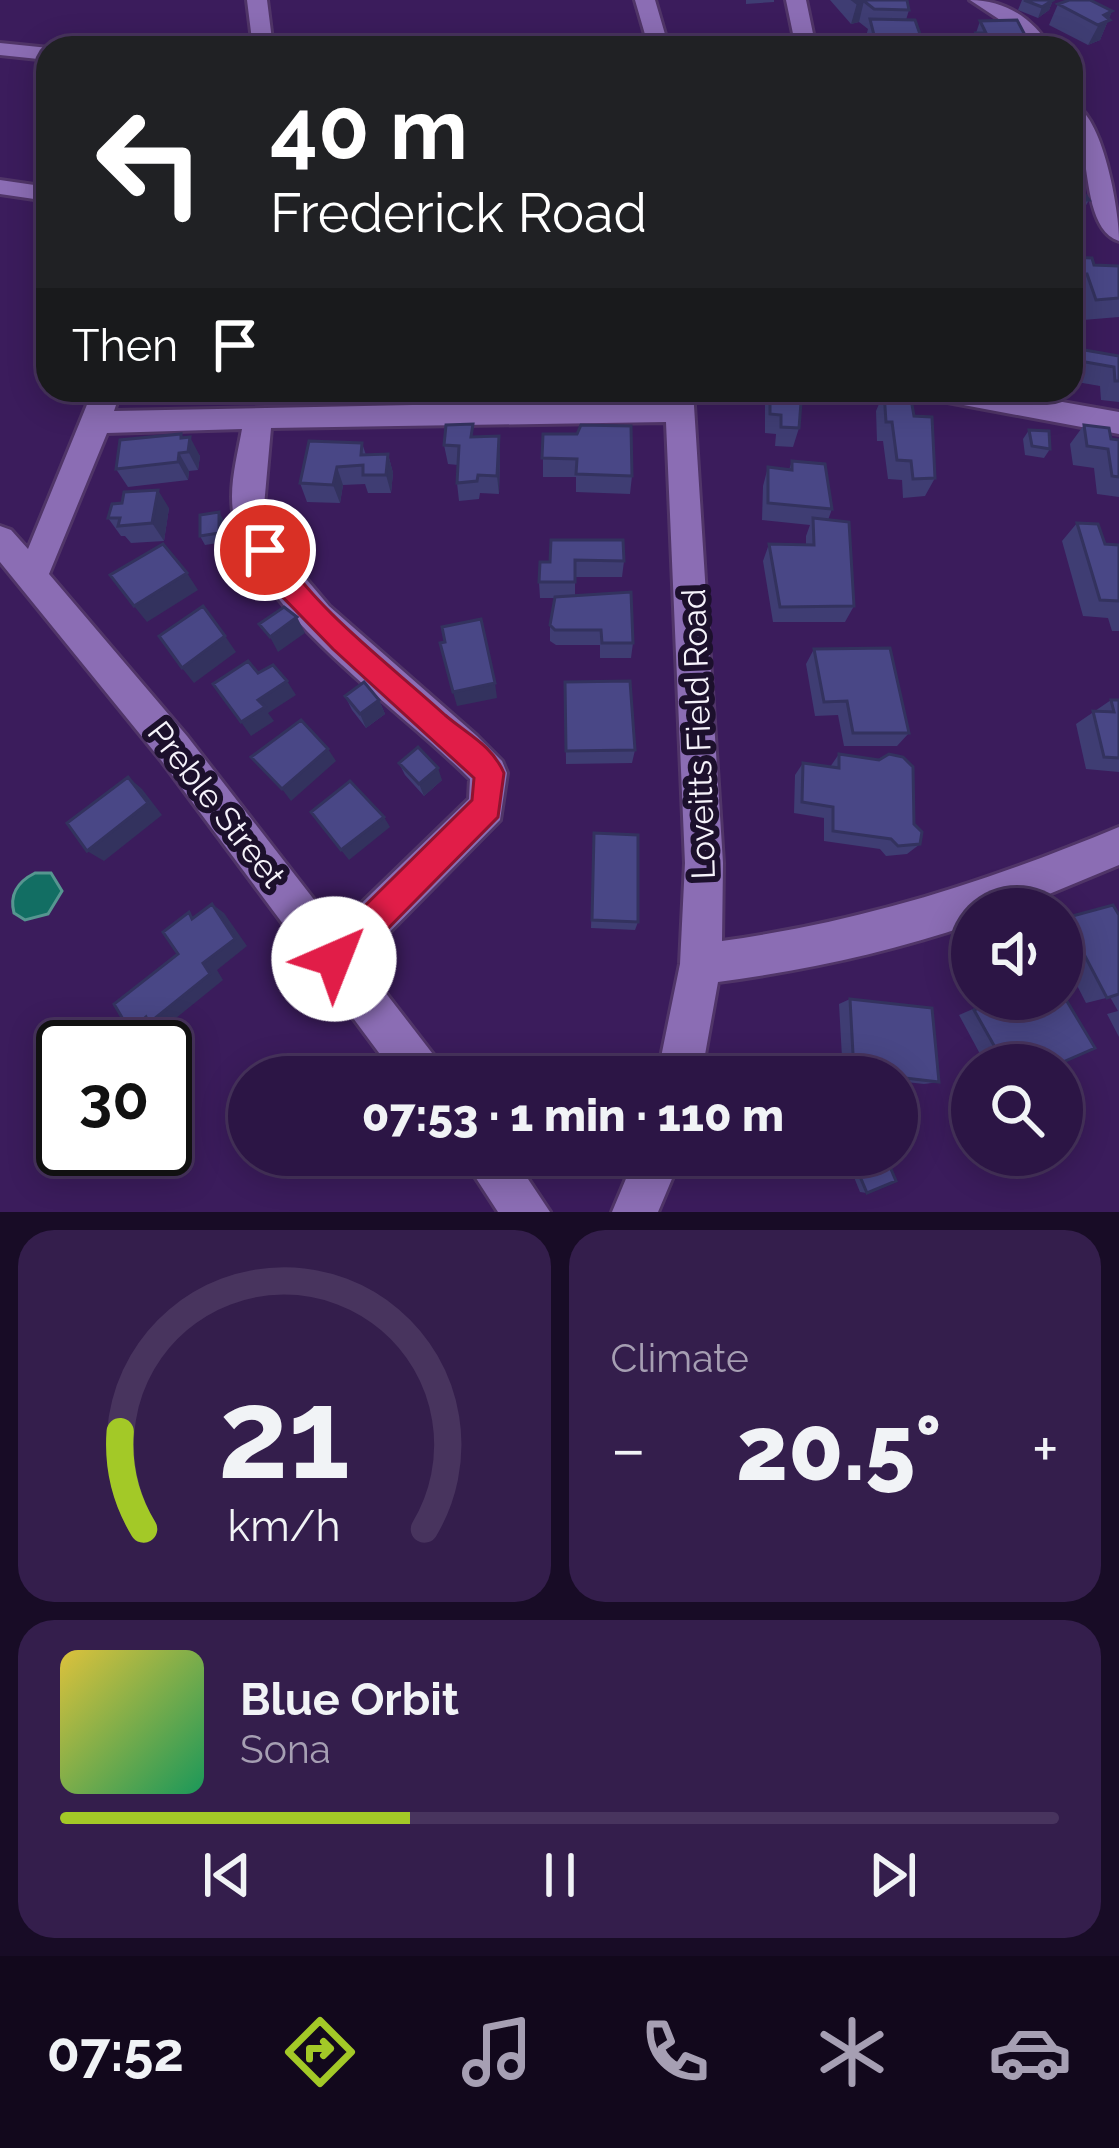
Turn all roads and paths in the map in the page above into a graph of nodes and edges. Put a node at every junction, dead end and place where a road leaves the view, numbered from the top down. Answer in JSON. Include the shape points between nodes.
{"nodes":[{"id":1,"x":257,"y":0,"type":"edge"},
{"id":2,"x":646,"y":0,"type":"edge"},
{"id":3,"x":796,"y":0,"type":"edge"},
{"id":4,"x":980,"y":0,"type":"edge"},
{"id":5,"x":261,"y":36,"type":"edge"},
{"id":6,"x":656,"y":36,"type":"edge"},
{"id":7,"x":804,"y":36,"type":"edge"},
{"id":8,"x":1033,"y":36,"type":"edge"},
{"id":9,"x":0,"y":49,"type":"edge"},
{"id":10,"x":36,"y":53,"type":"edge"},
{"id":11,"x":1083,"y":133,"type":"edge"},
{"id":12,"x":1084,"y":183,"type":"edge"},
{"id":13,"x":0,"y":187,"type":"edge"},
{"id":14,"x":36,"y":192,"type":"edge"},
{"id":15,"x":1119,"y":233,"type":"edge"},
{"id":16,"x":103,"y":402,"type":"edge"},
{"id":17,"x":630,"y":402,"type":"edge"},
{"id":18,"x":680,"y":402,"type":"edge"},
{"id":19,"x":1003,"y":402,"type":"edge"},
{"id":20,"x":258,"y":417,"type":"junction"},
{"id":21,"x":96,"y":422,"type":"junction"},
{"id":22,"x":1119,"y":423,"type":"edge"},
{"id":23,"x":0,"y":539,"type":"edge"},
{"id":24,"x":32,"y":574,"type":"junction"},
{"id":25,"x":1119,"y":846,"type":"edge"},
{"id":26,"x":334,"y":959,"type":"junction"},
{"id":27,"x":701,"y":964,"type":"junction"},
{"id":28,"x":408,"y":1056,"type":"edge"},
{"id":29,"x":683,"y":1056,"type":"edge"},
{"id":30,"x":500,"y":1176,"type":"edge"},
{"id":31,"x":650,"y":1176,"type":"edge"},
{"id":32,"x":527,"y":1212,"type":"edge"},
{"id":33,"x":635,"y":1212,"type":"edge"}],
"edges":[{"from":1,"to":5,"type":"street"},
{"from":2,"to":6,"type":"street"},
{"from":3,"to":7,"type":"street"},
{"from":4,"to":8,"type":"street"},
{"from":9,"to":10,"type":"street"},
{"from":11,"to":12,"type":"street","via":[[1095,157]]},
{"from":12,"to":15,"type":"street"},
{"from":13,"to":14,"type":"street"},
{"from":16,"to":21,"type":"street"},
{"from":17,"to":20,"type":"street"},
{"from":18,"to":27,"type":"street","name":"Loveitts Field Road","via":[[704,863]]},
{"from":19,"to":22,"type":"street"},
{"from":20,"to":21,"type":"street"},
{"from":20,"to":26,"type":"street","via":[[250,525],[280,576],[489,773],[487,807]]},
{"from":21,"to":24,"type":"street"},
{"from":23,"to":24,"type":"street","name":"Preble Street"},
{"from":24,"to":26,"type":"street","name":"Preble Street"},
{"from":25,"to":27,"type":"street","via":[[916,922]]},
{"from":26,"to":28,"type":"street","name":"Preble Street"},
{"from":27,"to":29,"type":"street","name":"Loveitts Field Road"},
{"from":30,"to":32,"type":"street"},
{"from":31,"to":33,"type":"street"}]}
